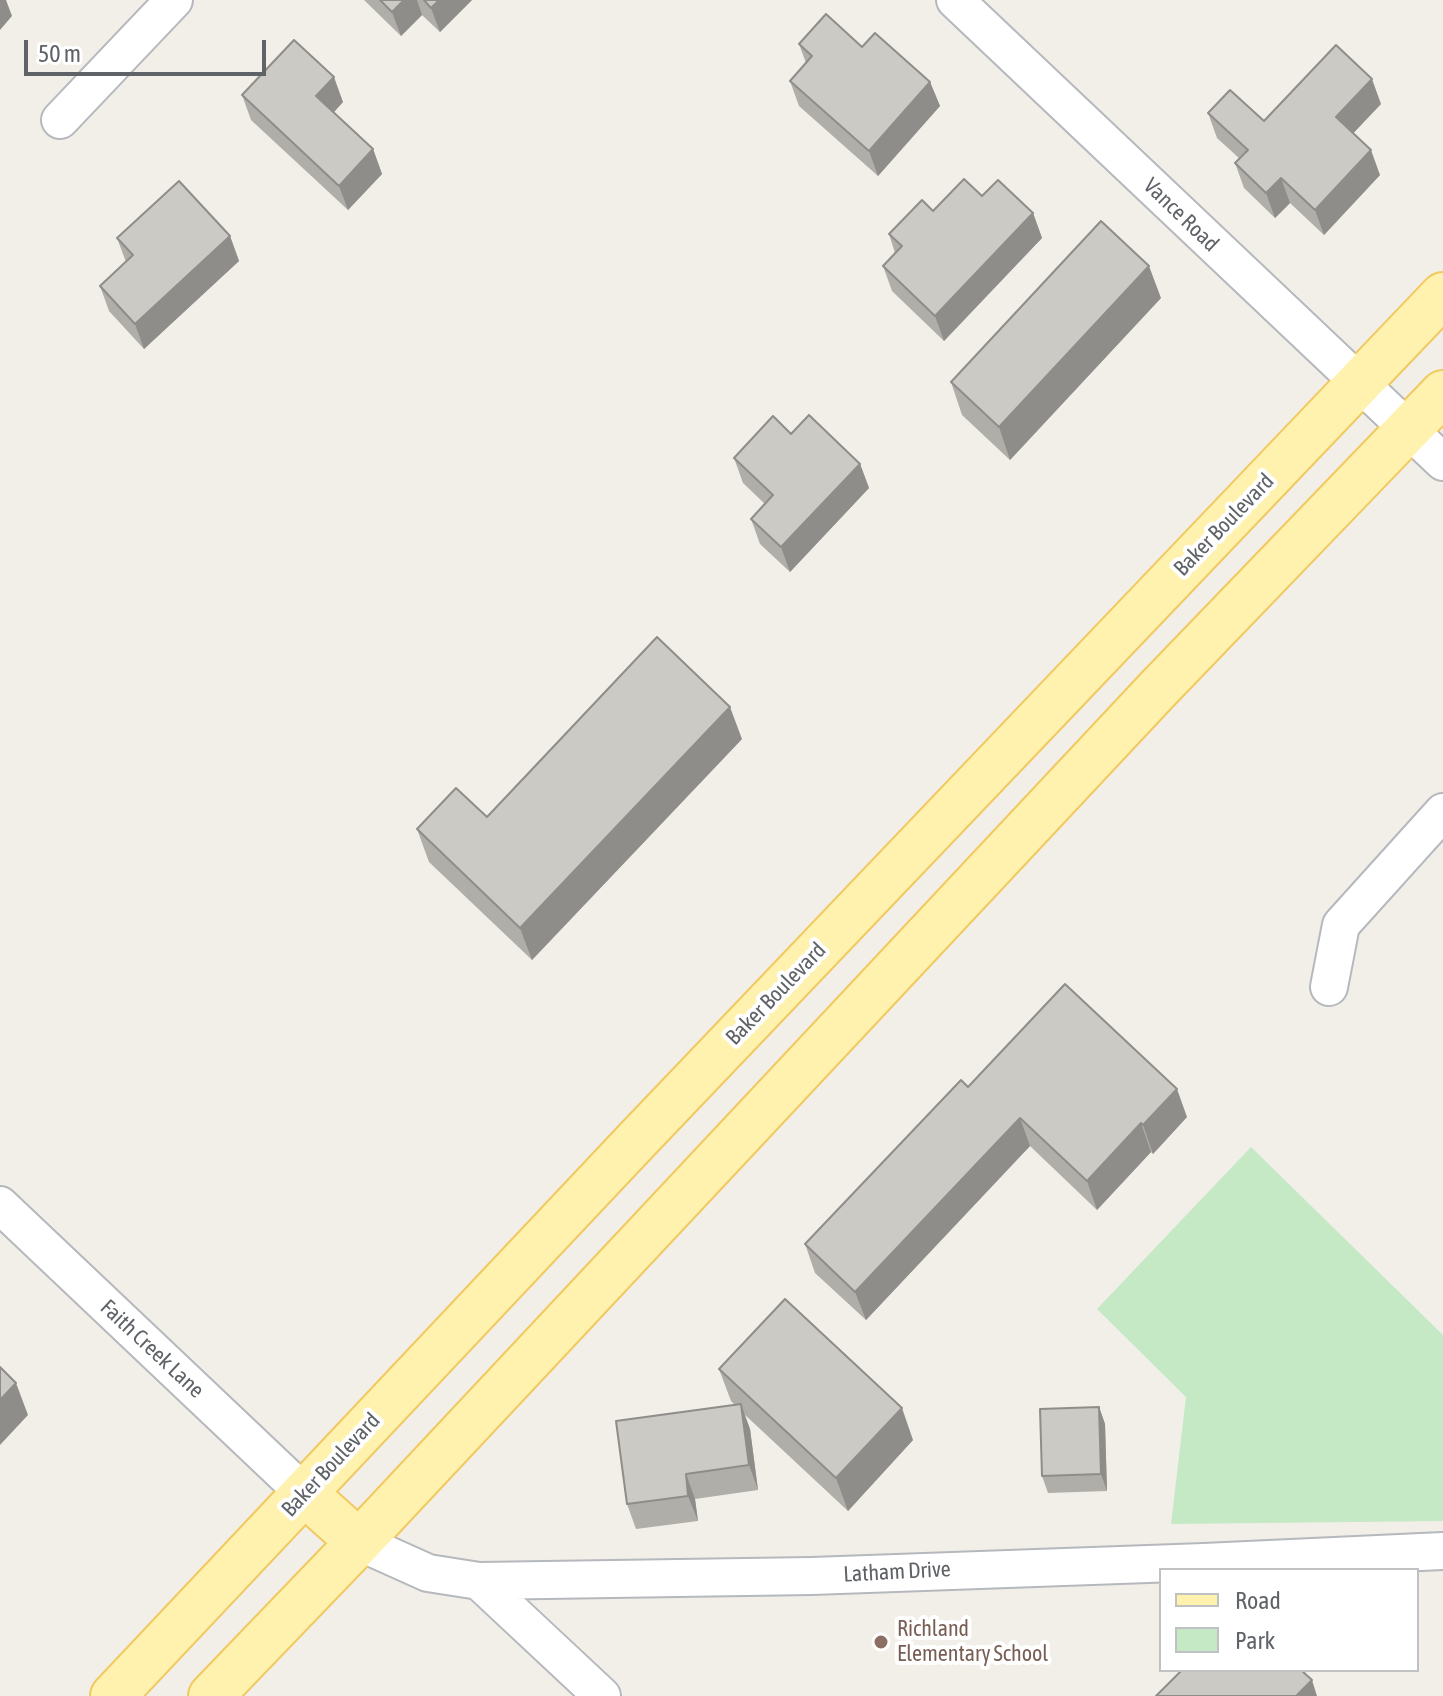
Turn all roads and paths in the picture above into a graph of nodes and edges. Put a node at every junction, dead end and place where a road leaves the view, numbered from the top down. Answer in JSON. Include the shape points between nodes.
{"nodes":[{"id":1,"x":174,"y":0,"type":"edge"},
{"id":2,"x":955,"y":0,"type":"edge"},
{"id":3,"x":60,"y":120,"type":"dead end"},
{"id":4,"x":1443,"y":295,"type":"edge"},
{"id":5,"x":1359,"y":384,"type":"junction"},
{"id":6,"x":1443,"y":393,"type":"edge"},
{"id":7,"x":1408,"y":429,"type":"junction"},
{"id":8,"x":1443,"y":462,"type":"edge"},
{"id":9,"x":1443,"y":812,"type":"edge"},
{"id":10,"x":1329,"y":987,"type":"dead end"},
{"id":11,"x":0,"y":1205,"type":"edge"},
{"id":12,"x":304,"y":1493,"type":"junction"},
{"id":13,"x":359,"y":1542,"type":"junction"},
{"id":14,"x":1443,"y":1551,"type":"edge"},
{"id":15,"x":479,"y":1581,"type":"junction"},
{"id":16,"x":113,"y":1696,"type":"edge"},
{"id":17,"x":211,"y":1696,"type":"edge"},
{"id":18,"x":602,"y":1696,"type":"edge"}],
"edges":[{"from":1,"to":3,"type":"street"},
{"from":2,"to":5,"type":"street","name":"Vance Road"},
{"from":4,"to":5,"type":"main road","name":"Baker Boulevard"},
{"from":5,"to":7,"type":"street","name":"Vance Road"},
{"from":5,"to":12,"type":"main road","name":"Baker Boulevard"},
{"from":6,"to":7,"type":"main road"},
{"from":7,"to":8,"type":"street","name":"Vance Road"},
{"from":7,"to":13,"type":"main road","via":[[1093,757]]},
{"from":9,"to":10,"type":"street","via":[[1341,925]]},
{"from":11,"to":12,"type":"street","name":"Faith Creek Lane"},
{"from":12,"to":13,"type":"main road"},
{"from":12,"to":16,"type":"main road","name":"Baker Boulevard"},
{"from":13,"to":15,"type":"street","name":"Latham Drive","via":[[428,1573]]},
{"from":13,"to":17,"type":"main road"},
{"from":14,"to":15,"type":"street","name":"Latham Drive","via":[[812,1576]]},
{"from":15,"to":18,"type":"street"}]}
